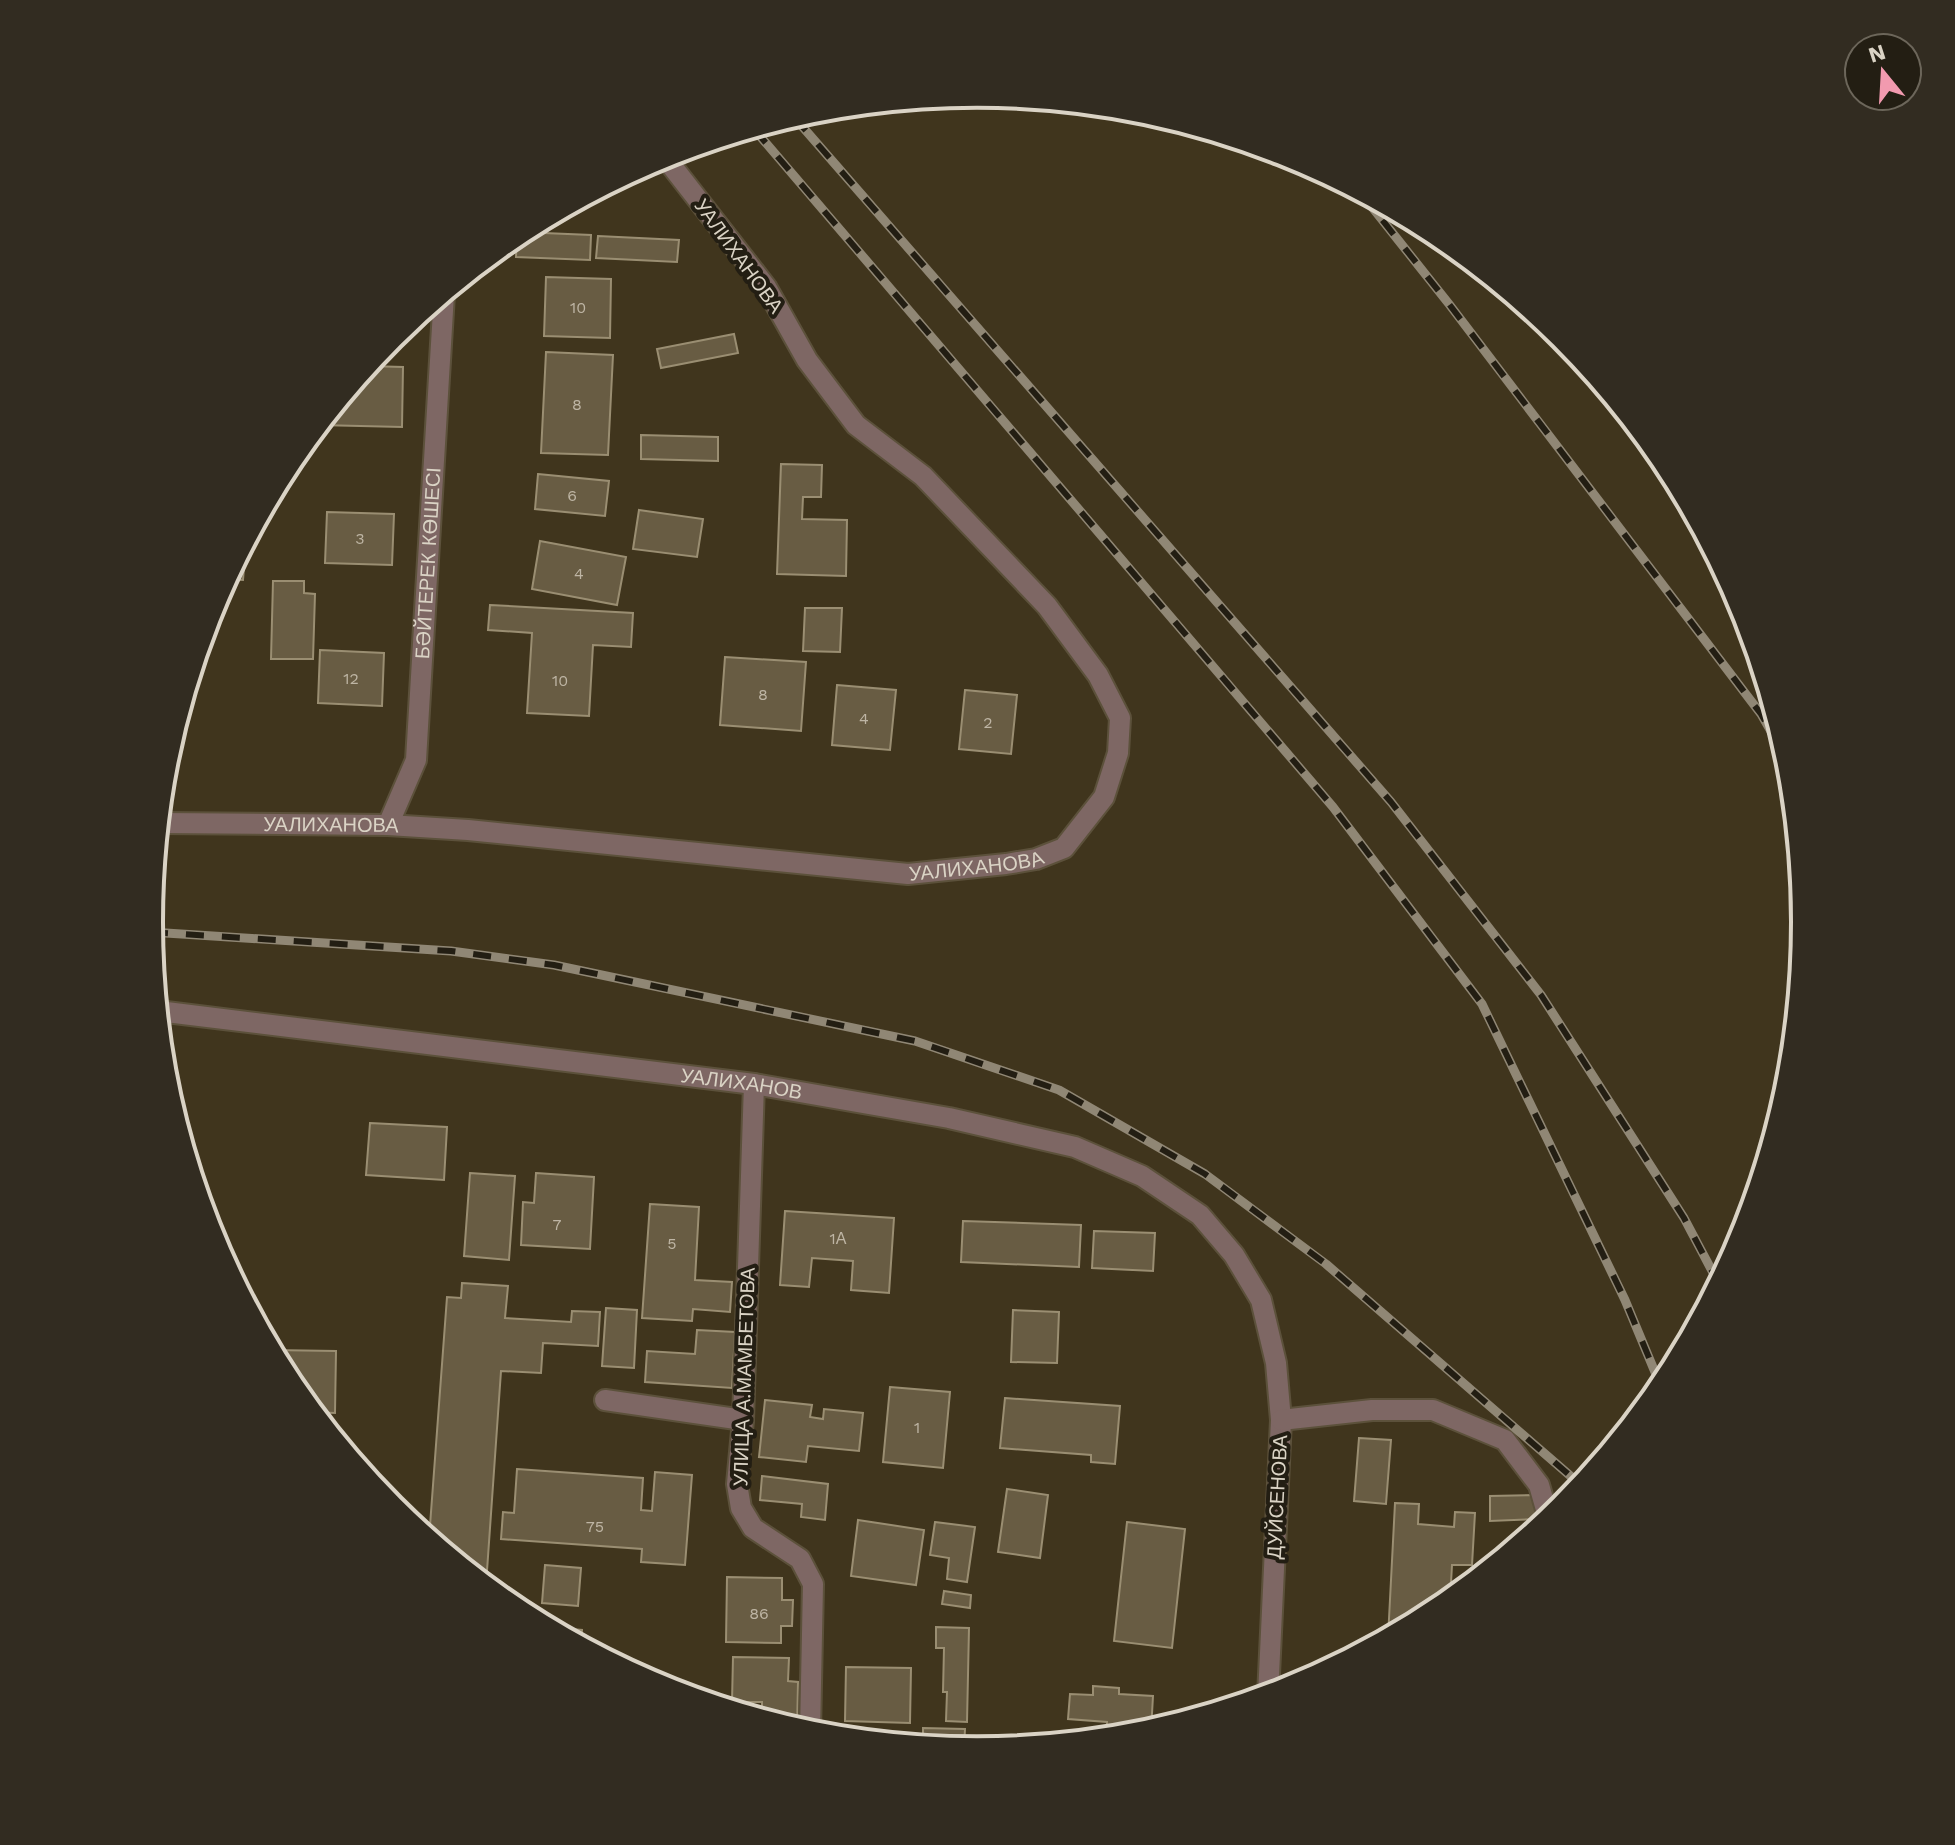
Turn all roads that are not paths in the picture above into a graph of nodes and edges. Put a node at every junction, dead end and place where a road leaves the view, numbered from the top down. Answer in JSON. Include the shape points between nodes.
{"nodes":[{"id":1,"x":673,"y":167,"type":"edge"},
{"id":2,"x":443,"y":307,"type":"edge"},
{"id":3,"x":169,"y":823,"type":"edge"},
{"id":4,"x":388,"y":825,"type":"junction"},
{"id":5,"x":168,"y":1012,"type":"edge"},
{"id":6,"x":754,"y":1084,"type":"junction"},
{"id":7,"x":1261,"y":1300,"type":"joint"},
{"id":8,"x":605,"y":1400,"type":"dead end"},
{"id":9,"x":743,"y":1420,"type":"junction"},
{"id":10,"x":1281,"y":1420,"type":"junction"},
{"id":11,"x":1545,"y":1506,"type":"edge"},
{"id":12,"x":1269,"y":1683,"type":"edge"},
{"id":13,"x":810,"y":1719,"type":"edge"}],
"edges":[{"from":1,"to":4,"type":"street","name":"УАЛИХАНОВА","via":[[766,287],[807,360],[856,425],[923,476],[1047,606],[1098,675],[1120,718],[1118,753],[1104,797],[1064,848],[1036,859],[908,874]]},
{"from":2,"to":4,"type":"street","name":"БӘЙТЕРЕК КӨШЕСІ","via":[[416,760]]},
{"from":3,"to":4,"type":"street","name":"УАЛИХАНОВА"},
{"from":5,"to":6,"type":"street","name":"УАЛИХАНОВ"},
{"from":6,"to":7,"type":"street","name":"УАЛИХАНОВ","via":[[949,1118],[1075,1147],[1142,1176],[1200,1215],[1234,1255]]},
{"from":6,"to":9,"type":"street","name":"УЛИЦА А.МАМБЕТОВА"},
{"from":7,"to":10,"type":"street","name":"ДУЙСЕНОВА","via":[[1276,1363]]},
{"from":8,"to":9,"type":"street"},
{"from":9,"to":13,"type":"street","name":"УЛИЦА А.МАМБЕТОВА","via":[[737,1484],[741,1508],[753,1528],[800,1559],[813,1584]]},
{"from":10,"to":11,"type":"street","via":[[1372,1410],[1433,1410],[1505,1440],[1539,1485]]},
{"from":10,"to":12,"type":"street","name":"ДУЙСЕНОВА"}]}
